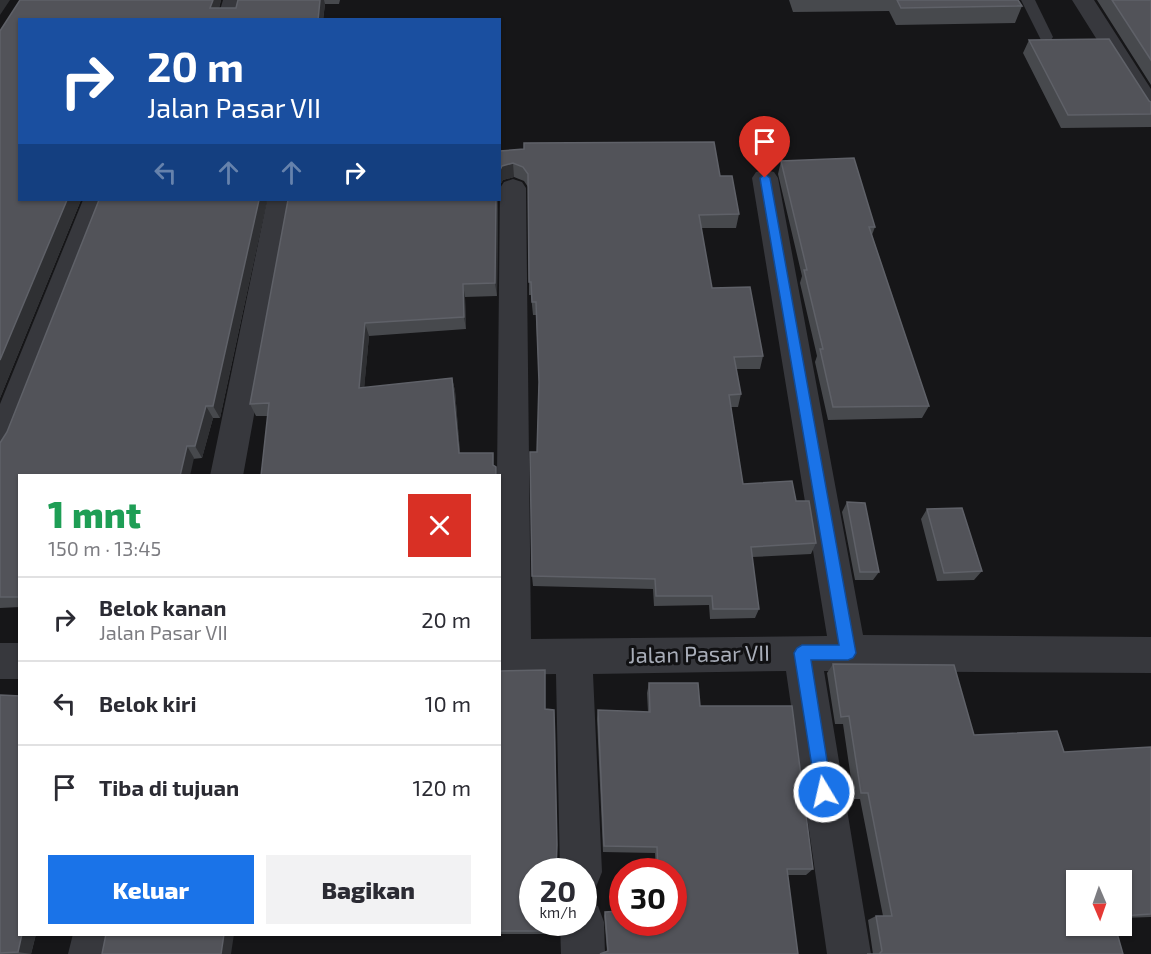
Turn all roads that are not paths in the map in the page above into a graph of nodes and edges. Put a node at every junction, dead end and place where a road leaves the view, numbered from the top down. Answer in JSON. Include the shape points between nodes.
{"nodes":[{"id":1,"x":234,"y":0,"type":"edge"},
{"id":2,"x":1028,"y":0,"type":"edge"},
{"id":3,"x":1083,"y":0,"type":"edge"},
{"id":4,"x":229,"y":18,"type":"edge"},
{"id":5,"x":1046,"y":37,"type":"edge"},
{"id":6,"x":1151,"y":108,"type":"edge"},
{"id":7,"x":765,"y":178,"type":"dead end"},
{"id":8,"x":513,"y":188,"type":"dead end"},
{"id":9,"x":96,"y":201,"type":"edge"},
{"id":10,"x":280,"y":201,"type":"edge"},
{"id":11,"x":0,"y":442,"type":"edge"},
{"id":12,"x":226,"y":474,"type":"edge"},
{"id":13,"x":802,"y":653,"type":"junction"},
{"id":14,"x":848,"y":653,"type":"junction"},
{"id":15,"x":1151,"y":655,"type":"edge"},
{"id":16,"x":574,"y":656,"type":"junction"},
{"id":17,"x":506,"y":657,"type":"edge"},
{"id":18,"x":0,"y":661,"type":"edge"},
{"id":19,"x":18,"y":661,"type":"edge"},
{"id":20,"x":581,"y":858,"type":"edge"},
{"id":21,"x":94,"y":936,"type":"edge"},
{"id":22,"x":582,"y":936,"type":"edge"},
{"id":23,"x":90,"y":954,"type":"edge"},
{"id":24,"x":583,"y":954,"type":"edge"},
{"id":25,"x":849,"y":954,"type":"edge"}],
"edges":[{"from":1,"to":4,"type":"street"},
{"from":2,"to":5,"type":"lane"},
{"from":3,"to":6,"type":"street"},
{"from":7,"to":14,"type":"street"},
{"from":8,"to":17,"type":"street"},
{"from":9,"to":11,"type":"street"},
{"from":10,"to":12,"type":"street"},
{"from":13,"to":14,"type":"street","name":"Jalan Pasar VII"},
{"from":13,"to":16,"type":"street","name":"Jalan Pasar VII"},
{"from":13,"to":25,"type":"street"},
{"from":14,"to":15,"type":"street","name":"Jalan Pasar VII"},
{"from":16,"to":17,"type":"street","name":"Jalan Pasar VII"},
{"from":16,"to":20,"type":"street"},
{"from":18,"to":19,"type":"street"},
{"from":21,"to":23,"type":"street"},
{"from":22,"to":24,"type":"street"}]}
